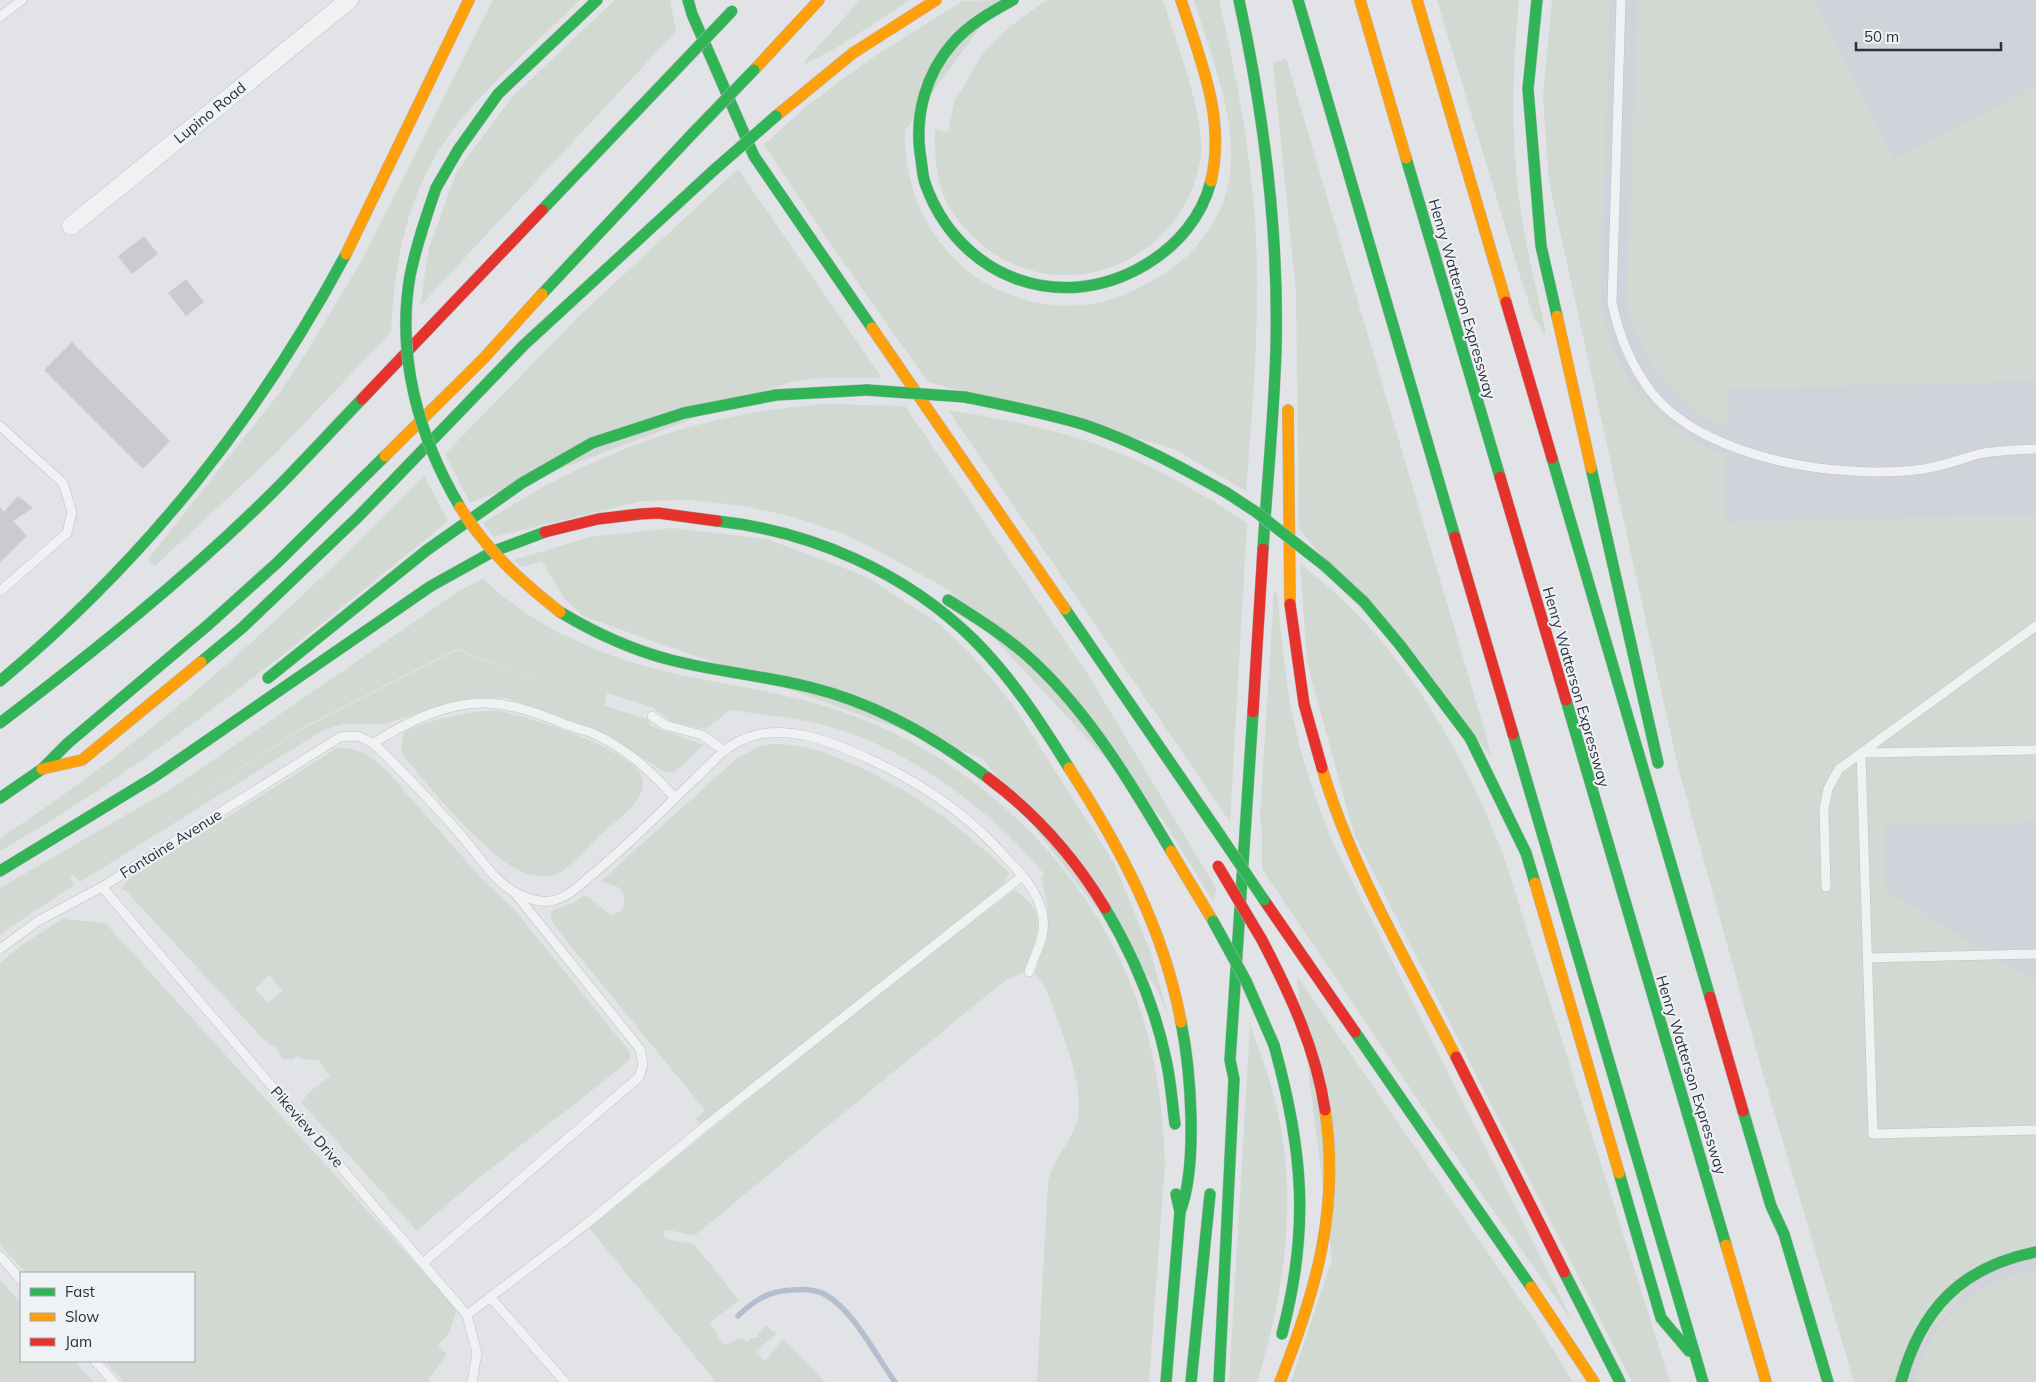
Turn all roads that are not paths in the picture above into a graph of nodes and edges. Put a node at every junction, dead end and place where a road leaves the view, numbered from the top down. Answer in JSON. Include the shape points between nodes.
{"nodes":[{"id":1,"x":22,"y":0,"type":"edge"},
{"id":2,"x":349,"y":0,"type":"edge"},
{"id":3,"x":469,"y":0,"type":"edge"},
{"id":4,"x":597,"y":0,"type":"edge"},
{"id":5,"x":688,"y":0,"type":"edge"},
{"id":6,"x":742,"y":0,"type":"edge"},
{"id":7,"x":819,"y":0,"type":"edge"},
{"id":8,"x":936,"y":0,"type":"edge"},
{"id":9,"x":1013,"y":0,"type":"edge"},
{"id":10,"x":1181,"y":0,"type":"edge"},
{"id":11,"x":1239,"y":0,"type":"edge"},
{"id":12,"x":1298,"y":0,"type":"edge"},
{"id":13,"x":1360,"y":0,"type":"edge"},
{"id":14,"x":1417,"y":0,"type":"edge"},
{"id":15,"x":1537,"y":0,"type":"edge"},
{"id":16,"x":1621,"y":0,"type":"edge"},
{"id":17,"x":0,"y":17,"type":"edge"},
{"id":18,"x":71,"y":226,"type":"dead end"},
{"id":19,"x":1276,"y":350,"type":"junction"},
{"id":20,"x":0,"y":426,"type":"edge"},
{"id":21,"x":2036,"y":449,"type":"edge"},
{"id":22,"x":664,"y":513,"type":"junction"},
{"id":23,"x":0,"y":591,"type":"edge"},
{"id":24,"x":2036,"y":626,"type":"edge"},
{"id":25,"x":0,"y":681,"type":"edge"},
{"id":26,"x":246,"y":715,"type":"junction"},
{"id":27,"x":652,"y":716,"type":"dead end"},
{"id":28,"x":0,"y":723,"type":"edge"},
{"id":29,"x":373,"y":743,"type":"junction"},
{"id":30,"x":2036,"y":750,"type":"edge"},
{"id":31,"x":725,"y":751,"type":"junction"},
{"id":32,"x":1861,"y":753,"type":"junction"},
{"id":33,"x":1174,"y":768,"type":"junction"},
{"id":34,"x":42,"y":769,"type":"junction"},
{"id":35,"x":1661,"y":774,"type":"dead end"},
{"id":36,"x":0,"y":798,"type":"edge"},
{"id":37,"x":675,"y":798,"type":"junction"},
{"id":38,"x":1193,"y":818,"type":"dead end"},
{"id":39,"x":1215,"y":862,"type":"dead end"},
{"id":40,"x":0,"y":871,"type":"edge"},
{"id":41,"x":1022,"y":876,"type":"junction"},
{"id":42,"x":102,"y":887,"type":"junction"},
{"id":43,"x":1826,"y":887,"type":"dead end"},
{"id":44,"x":514,"y":892,"type":"junction"},
{"id":45,"x":0,"y":949,"type":"edge"},
{"id":46,"x":2036,"y":954,"type":"edge"},
{"id":47,"x":1868,"y":958,"type":"junction"},
{"id":48,"x":1030,"y":972,"type":"dead end"},
{"id":49,"x":1230,"y":1060,"type":"junction"},
{"id":50,"x":1222,"y":1078,"type":"dead end"},
{"id":51,"x":2036,"y":1130,"type":"edge"},
{"id":52,"x":1175,"y":1134,"type":"dead end"},
{"id":53,"x":1175,"y":1181,"type":"dead end"},
{"id":54,"x":1211,"y":1184,"type":"dead end"},
{"id":55,"x":1785,"y":1209,"type":"dead end"},
{"id":56,"x":1180,"y":1212,"type":"junction"},
{"id":57,"x":1784,"y":1234,"type":"junction"},
{"id":58,"x":2036,"y":1252,"type":"edge"},
{"id":59,"x":0,"y":1256,"type":"edge"},
{"id":60,"x":423,"y":1263,"type":"junction"},
{"id":61,"x":20,"y":1279,"type":"edge"},
{"id":62,"x":490,"y":1298,"type":"junction"},
{"id":63,"x":467,"y":1315,"type":"junction"},
{"id":64,"x":1278,"y":1348,"type":"dead end"},
{"id":65,"x":1696,"y":1359,"type":"junction"},
{"id":66,"x":96,"y":1362,"type":"edge"},
{"id":67,"x":1274,"y":1365,"type":"dead end"},
{"id":68,"x":114,"y":1382,"type":"edge"},
{"id":69,"x":472,"y":1382,"type":"edge"},
{"id":70,"x":565,"y":1382,"type":"edge"},
{"id":71,"x":1166,"y":1382,"type":"edge"},
{"id":72,"x":1191,"y":1382,"type":"edge"},
{"id":73,"x":1219,"y":1382,"type":"edge"},
{"id":74,"x":1268,"y":1382,"type":"edge"},
{"id":75,"x":1280,"y":1382,"type":"edge"},
{"id":76,"x":1594,"y":1382,"type":"edge"},
{"id":77,"x":1620,"y":1382,"type":"edge"},
{"id":78,"x":1703,"y":1382,"type":"edge"},
{"id":79,"x":1766,"y":1382,"type":"edge"},
{"id":80,"x":1828,"y":1382,"type":"edge"},
{"id":81,"x":1901,"y":1382,"type":"edge"}],
"edges":[{"from":1,"to":17,"type":"lane"},
{"from":2,"to":18,"type":"street","name":"Lupino Road"},
{"from":3,"to":25,"type":"highway","via":[[326,292],[268,386],[226,445],[160,527],[59,629]]},
{"from":4,"to":52,"type":"highway","bridge":true,"via":[[498,94],[458,150],[436,188],[414,262],[407,306],[412,383],[422,425],[456,505],[475,532],[533,593],[560,612],[613,640],[664,658],[814,688],[850,700],[925,734],[960,754],[995,780],[1069,854],[1113,917],[1155,1015],[1170,1086]]},
{"from":5,"to":33,"type":"highway","via":[[754,156]]},
{"from":6,"to":28,"type":"highway","bridge":true,"via":[[269,496],[164,592]]},
{"from":7,"to":34,"type":"highway","bridge":true,"via":[[590,240],[484,358],[278,562]]},
{"from":8,"to":34,"type":"highway","bridge":true,"via":[[902,18],[820,76],[714,170],[524,345],[359,516],[242,628],[82,760]]},
{"from":9,"to":10,"type":"highway","via":[[986,14],[967,29],[932,75],[920,110],[919,163],[936,212],[944,226],[966,249],[992,269],[1021,282],[1067,289],[1108,283],[1153,262],[1187,229],[1208,192],[1216,151],[1214,109]]},
{"from":11,"to":19,"type":"highway","via":[[1254,66],[1270,173],[1275,245]]},
{"from":12,"to":65,"type":"highway"},
{"from":13,"to":79,"type":"highway","name":"Henry Watterson Expressway"},
{"from":14,"to":57,"type":"highway","via":[[1768,1197]]},
{"from":15,"to":35,"type":"highway","via":[[1528,89],[1542,246]]},
{"from":16,"to":21,"type":"lane","via":[[1612,304],[1624,345],[1652,394],[1671,412],[1717,441],[1796,465],[1829,470],[1924,469],[1988,453]]},
{"from":19,"to":49,"type":"highway"},
{"from":19,"to":77,"type":"highway","via":[[1290,416],[1289,598],[1295,652],[1304,704],[1334,809],[1382,912]]},
{"from":20,"to":23,"type":"lane","via":[[63,483],[72,512],[67,533]]},
{"from":22,"to":26,"type":"highway","via":[[581,522],[507,545],[416,596]]},
{"from":22,"to":56,"type":"highway","via":[[679,518],[762,527],[825,546],[877,570],[912,590],[955,623],[1004,672],[1110,832],[1136,879],[1158,932],[1172,979],[1190,1076],[1187,1198]]},
{"from":22,"to":64,"type":"highway","bridge":true,"via":[[678,508],[745,514],[798,526],[882,560],[984,622],[1044,672],[1100,738],[1213,921],[1246,981],[1274,1045],[1294,1126],[1299,1188],[1299,1246],[1286,1322]]},
{"from":24,"to":32,"type":"lane"},
{"from":26,"to":40,"type":"highway","via":[[124,796]]},
{"from":26,"to":65,"type":"highway","bridge":true,"via":[[262,682],[427,550],[522,483],[592,443],[684,413],[776,395],[867,390],[965,397],[1042,413],[1101,431],[1152,452],[1264,517],[1325,566],[1364,602],[1400,644],[1470,738],[1526,853],[1662,1318]]},
{"from":27,"to":31,"type":"lane","via":[[666,725],[702,735]]},
{"from":29,"to":37,"type":"lane","via":[[404,724],[448,709],[496,703],[591,732],[629,754]]},
{"from":29,"to":42,"type":"lane","name":"Fontaine Avenue","via":[[358,736],[340,737]]},
{"from":29,"to":44,"type":"lane"},
{"from":30,"to":32,"type":"lane"},
{"from":31,"to":37,"type":"lane"},
{"from":31,"to":41,"type":"lane","via":[[743,739],[768,733],[801,735],[842,746],[897,772],[948,805],[983,834]]},
{"from":32,"to":43,"type":"lane","via":[[1839,769],[1828,788],[1824,809]]},
{"from":32,"to":47,"type":"lane"},
{"from":33,"to":38,"type":"highway"},
{"from":33,"to":76,"type":"highway","bridge":true,"via":[[1342,1018],[1541,1299]]},
{"from":34,"to":36,"type":"highway"},
{"from":37,"to":44,"type":"lane","via":[[614,858],[565,897],[541,902]]},
{"from":39,"to":75,"type":"highway","bridge":true,"via":[[1262,940],[1300,1015],[1319,1076],[1328,1128],[1332,1177],[1322,1258]]},
{"from":41,"to":48,"type":"lane","via":[[1035,893],[1043,916],[1042,936]]},
{"from":41,"to":62,"type":"lane"},
{"from":42,"to":45,"type":"lane","name":"Fontaine Avenue","via":[[38,921]]},
{"from":42,"to":60,"type":"lane","name":"Pikeview Drive"},
{"from":44,"to":60,"type":"lane","via":[[640,1049],[643,1064],[638,1077]]},
{"from":46,"to":47,"type":"lane"},
{"from":47,"to":51,"type":"lane","via":[[1873,1134]]},
{"from":49,"to":50,"type":"highway"},
{"from":49,"to":73,"type":"highway","via":[[1234,1079]]},
{"from":53,"to":56,"type":"highway"},
{"from":54,"to":72,"type":"highway"},
{"from":55,"to":57,"type":"highway"},
{"from":56,"to":71,"type":"highway"},
{"from":57,"to":80,"type":"highway"},
{"from":58,"to":81,"type":"highway","via":[[1989,1266],[1952,1290],[1922,1325]]},
{"from":59,"to":61,"type":"lane"},
{"from":60,"to":63,"type":"lane","name":"Pikeview Drive"},
{"from":62,"to":63,"type":"lane"},
{"from":62,"to":70,"type":"lane"},
{"from":63,"to":69,"type":"lane","name":"Pikeview Drive","via":[[477,1353]]},
{"from":65,"to":78,"type":"highway"},
{"from":66,"to":68,"type":"lane"},
{"from":67,"to":74,"type":"highway"}]}
